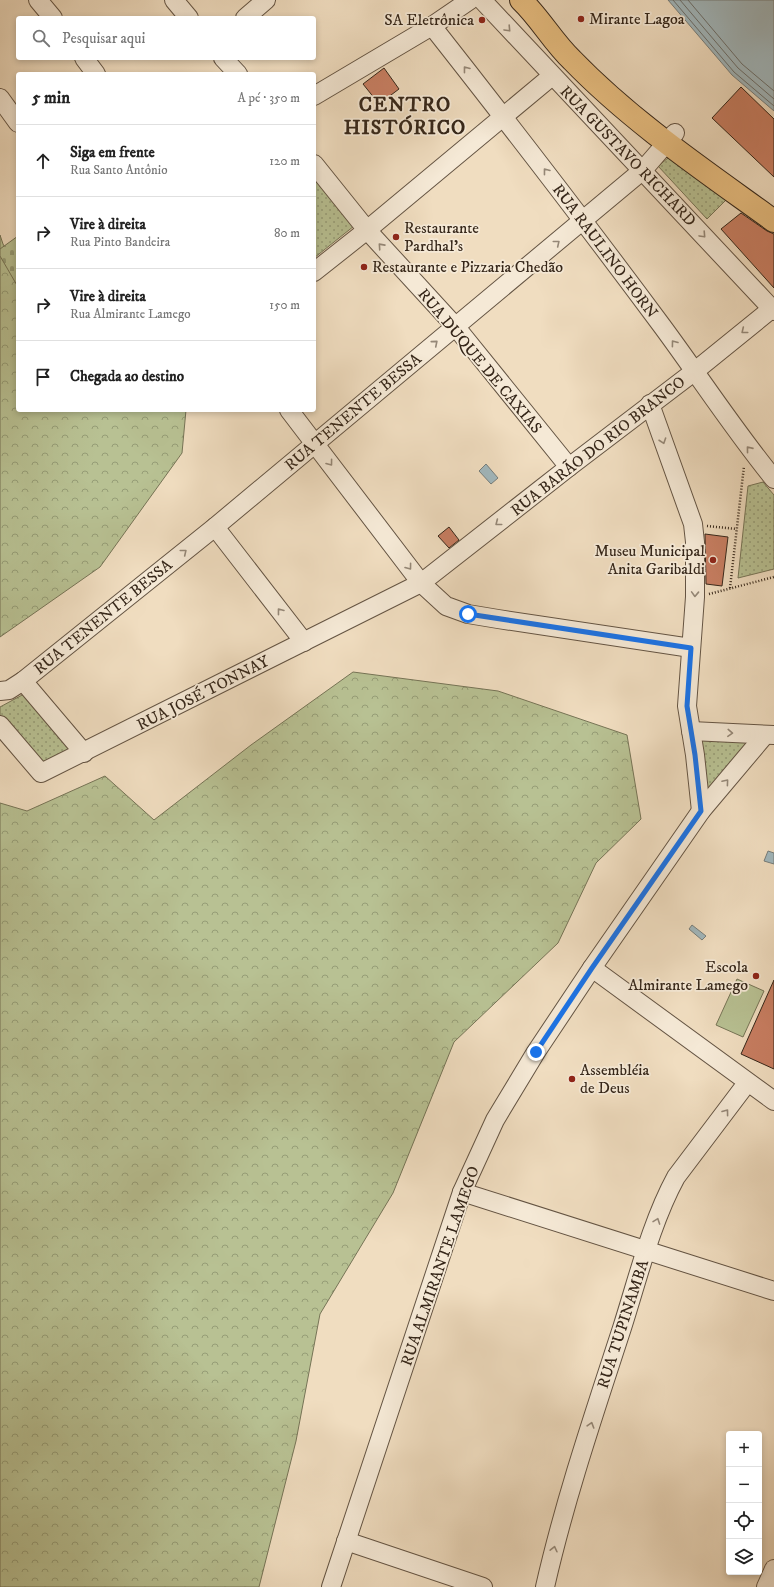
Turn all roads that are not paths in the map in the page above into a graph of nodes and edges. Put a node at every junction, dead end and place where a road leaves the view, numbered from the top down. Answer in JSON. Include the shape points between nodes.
{"nodes":[{"id":1,"x":38,"y":0,"type":"edge"},
{"id":2,"x":174,"y":0,"type":"edge"},
{"id":3,"x":266,"y":0,"type":"edge"},
{"id":4,"x":482,"y":0,"type":"edge"},
{"id":5,"x":521,"y":0,"type":"edge"},
{"id":6,"x":539,"y":0,"type":"edge"},
{"id":7,"x":463,"y":2,"type":"edge"},
{"id":8,"x":51,"y":16,"type":"edge"},
{"id":9,"x":187,"y":16,"type":"edge"},
{"id":10,"x":247,"y":16,"type":"edge"},
{"id":11,"x":432,"y":26,"type":"junction"},
{"id":12,"x":86,"y":60,"type":"edge"},
{"id":13,"x":225,"y":60,"type":"edge"},
{"id":14,"x":94,"y":72,"type":"edge"},
{"id":15,"x":236,"y":72,"type":"edge"},
{"id":16,"x":552,"y":76,"type":"junction"},
{"id":17,"x":316,"y":95,"type":"edge"},
{"id":18,"x":0,"y":98,"type":"edge"},
{"id":19,"x":503,"y":116,"type":"junction"},
{"id":20,"x":16,"y":119,"type":"edge"},
{"id":21,"x":671,"y":138,"type":"junction"},
{"id":22,"x":316,"y":166,"type":"edge"},
{"id":23,"x":643,"y":170,"type":"junction"},
{"id":24,"x":738,"y":188,"type":"junction"},
{"id":25,"x":774,"y":209,"type":"edge"},
{"id":26,"x":584,"y":221,"type":"junction"},
{"id":27,"x":774,"y":221,"type":"edge"},
{"id":28,"x":367,"y":230,"type":"junction"},
{"id":29,"x":316,"y":270,"type":"edge"},
{"id":30,"x":773,"y":309,"type":"edge"},
{"id":31,"x":455,"y":326,"type":"junction"},
{"id":32,"x":695,"y":371,"type":"junction"},
{"id":33,"x":650,"y":404,"type":"junction"},
{"id":34,"x":291,"y":412,"type":"edge"},
{"id":35,"x":316,"y":444,"type":"junction"},
{"id":36,"x":568,"y":467,"type":"junction"},
{"id":37,"x":774,"y":479,"type":"edge"},
{"id":38,"x":215,"y":527,"type":"junction"},
{"id":39,"x":421,"y":583,"type":"junction"},
{"id":40,"x":304,"y":642,"type":"junction"},
{"id":41,"x":691,"y":648,"type":"junction"},
{"id":42,"x":23,"y":681,"type":"junction"},
{"id":43,"x":0,"y":691,"type":"edge"},
{"id":44,"x":0,"y":725,"type":"edge"},
{"id":45,"x":691,"y":731,"type":"junction"},
{"id":46,"x":770,"y":735,"type":"edge"},
{"id":47,"x":84,"y":753,"type":"junction"},
{"id":48,"x":701,"y":811,"type":"junction"},
{"id":49,"x":592,"y":968,"type":"junction"},
{"id":50,"x":747,"y":1083,"type":"junction"},
{"id":51,"x":774,"y":1101,"type":"edge"},
{"id":52,"x":462,"y":1192,"type":"junction"},
{"id":53,"x":647,"y":1251,"type":"junction"},
{"id":54,"x":774,"y":1291,"type":"edge"},
{"id":55,"x":346,"y":1541,"type":"junction"},
{"id":56,"x":774,"y":1569,"type":"edge"},
{"id":57,"x":331,"y":1587,"type":"edge"},
{"id":58,"x":483,"y":1587,"type":"edge"},
{"id":59,"x":545,"y":1587,"type":"edge"},
{"id":60,"x":766,"y":1587,"type":"edge"}],
"edges":[{"from":1,"to":8,"type":"street"},
{"from":2,"to":9,"type":"street"},
{"from":3,"to":10,"type":"street"},
{"from":4,"to":16,"type":"street","name":"RUA GUSTAVO RICHARD","one_way":true},
{"from":5,"to":21,"type":"main road","via":[[571,60],[630,113]]},
{"from":6,"to":21,"type":"main road","via":[[580,52]]},
{"from":7,"to":11,"type":"street"},
{"from":11,"to":17,"type":"street"},
{"from":19,"to":11,"type":"street","name":"RUA RAULINO HORN","one_way":true},
{"from":12,"to":14,"type":"street"},
{"from":13,"to":15,"type":"street"},
{"from":16,"to":19,"type":"street"},
{"from":16,"to":23,"type":"street","name":"RUA GUSTAVO RICHARD"},
{"from":18,"to":20,"type":"street"},
{"from":26,"to":19,"type":"street","name":"RUA RAULINO HORN","one_way":true},
{"from":19,"to":28,"type":"street"},
{"from":21,"to":23,"type":"street","name":"RUA TENENTE BESSA"},
{"from":21,"to":24,"type":"main road"},
{"from":22,"to":28,"type":"street","name":"RUA DUQUE DE CAXIAS"},
{"from":23,"to":26,"type":"street","name":"RUA TENENTE BESSA"},
{"from":23,"to":30,"type":"street","name":"RUA GUSTAVO RICHARD","one_way":true},
{"from":24,"to":25,"type":"main road"},
{"from":24,"to":27,"type":"main road"},
{"from":31,"to":26,"type":"street","name":"RUA TENENTE BESSA","one_way":true},
{"from":32,"to":26,"type":"street","name":"RUA RAULINO HORN","one_way":true},
{"from":28,"to":29,"type":"street"},
{"from":31,"to":28,"type":"street","name":"RUA DUQUE DE CAXIAS","one_way":true},
{"from":30,"to":32,"type":"street","name":"RUA BARÃO DO RIO BRANCO","one_way":true},
{"from":35,"to":31,"type":"street","name":"RUA TENENTE BESSA","one_way":true},
{"from":31,"to":36,"type":"street","name":"RUA DUQUE DE CAXIAS"},
{"from":32,"to":33,"type":"street","name":"RUA BARÃO DO RIO BRANCO"},
{"from":37,"to":32,"type":"street","name":"RUA RAULINO HORN","one_way":true,"via":[[746,445]]},
{"from":33,"to":36,"type":"street","name":"RUA BARÃO DO RIO BRANCO"},
{"from":33,"to":41,"type":"street","one_way":true,"via":[[693,524],[695,597]]},
{"from":34,"to":35,"type":"street"},
{"from":35,"to":38,"type":"street","name":"RUA TENENTE BESSA"},
{"from":35,"to":39,"type":"street","one_way":true},
{"from":36,"to":39,"type":"street","name":"RUA BARÃO DO RIO BRANCO","one_way":true},
{"from":40,"to":38,"type":"street","one_way":true},
{"from":42,"to":38,"type":"street","name":"RUA TENENTE BESSA","one_way":true},
{"from":39,"to":40,"type":"street","name":"RUA JOSÉ TONNAY"},
{"from":39,"to":41,"type":"street","via":[[446,606],[468,614]]},
{"from":40,"to":47,"type":"street","name":"RUA JOSÉ TONNAY"},
{"from":41,"to":45,"type":"street","via":[[687,706]]},
{"from":42,"to":43,"type":"street","name":"RUA TENENTE BESSA","via":[[9,690]]},
{"from":42,"to":47,"type":"street"},
{"from":44,"to":47,"type":"street","name":"RUA JOSÉ TONNAY","via":[[41,773]]},
{"from":45,"to":46,"type":"street","one_way":true},
{"from":45,"to":48,"type":"street"},
{"from":48,"to":46,"type":"street","name":"RUA ALMIRANTE LAMEGO","one_way":true},
{"from":48,"to":49,"type":"street","name":"RUA ALMIRANTE LAMEGO"},
{"from":49,"to":50,"type":"street"},
{"from":49,"to":52,"type":"street","name":"RUA ALMIRANTE LAMEGO","via":[[536,1052],[495,1120]]},
{"from":50,"to":51,"type":"street"},
{"from":53,"to":50,"type":"street","name":"RUA TUPINAMBA","one_way":true,"via":[[667,1193],[676,1177]]},
{"from":52,"to":53,"type":"street"},
{"from":52,"to":55,"type":"street","name":"RUA ALMIRANTE LAMEGO"},
{"from":53,"to":54,"type":"street"},
{"from":59,"to":53,"type":"street","name":"RUA TUPINAMBA","one_way":true,"via":[[556,1538]]},
{"from":55,"to":57,"type":"street","name":"RUA ALMIRANTE LAMEGO"},
{"from":55,"to":58,"type":"street"},
{"from":56,"to":60,"type":"street"}]}
